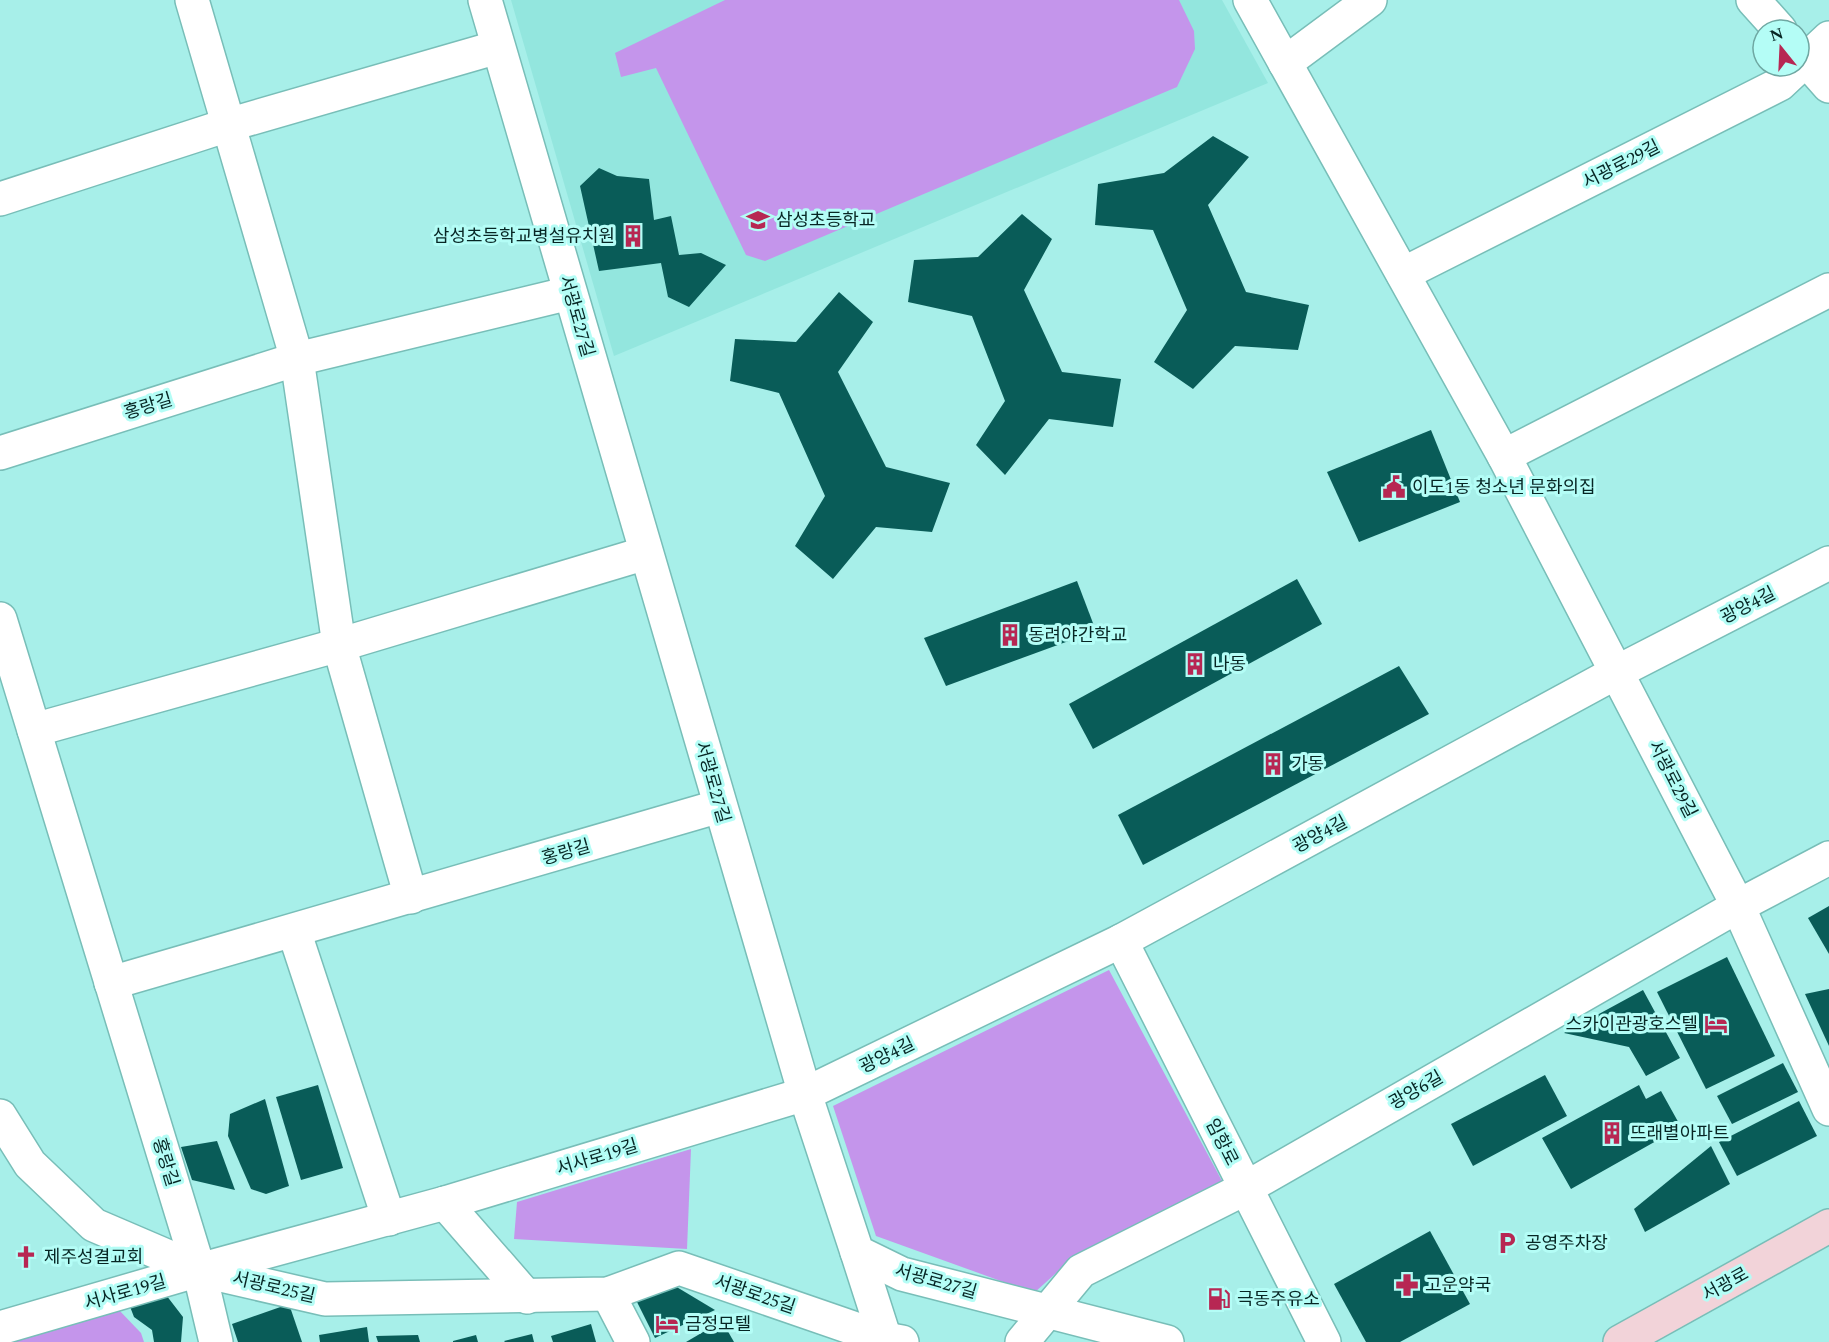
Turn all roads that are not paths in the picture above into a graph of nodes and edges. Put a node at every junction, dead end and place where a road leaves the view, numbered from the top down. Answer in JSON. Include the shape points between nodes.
{"nodes":[{"id":1,"x":192,"y":0,"type":"edge"},
{"id":2,"x":484,"y":0,"type":"edge"},
{"id":3,"x":1250,"y":0,"type":"edge"},
{"id":4,"x":1370,"y":0,"type":"edge"},
{"id":5,"x":1753,"y":0,"type":"edge"},
{"id":6,"x":1769,"y":18,"type":"edge"},
{"id":7,"x":498,"y":48,"type":"junction"},
{"id":8,"x":1811,"y":50,"type":"edge"},
{"id":9,"x":1285,"y":63,"type":"junction"},
{"id":10,"x":1785,"y":78,"type":"edge"},
{"id":11,"x":1829,"y":86,"type":"edge"},
{"id":12,"x":228,"y":125,"type":"junction"},
{"id":13,"x":0,"y":199,"type":"edge"},
{"id":14,"x":1403,"y":274,"type":"junction"},
{"id":15,"x":1829,"y":290,"type":"edge"},
{"id":16,"x":570,"y":293,"type":"junction"},
{"id":17,"x":297,"y":359,"type":"junction"},
{"id":18,"x":0,"y":453,"type":"edge"},
{"id":19,"x":1504,"y":456,"type":"junction"},
{"id":20,"x":646,"y":553,"type":"junction"},
{"id":21,"x":1829,"y":563,"type":"edge"},
{"id":22,"x":0,"y":619,"type":"edge"},
{"id":23,"x":339,"y":645,"type":"junction"},
{"id":24,"x":1617,"y":672,"type":"junction"},
{"id":25,"x":34,"y":730,"type":"junction"},
{"id":26,"x":720,"y":806,"type":"junction"},
{"id":27,"x":1829,"y":858,"type":"edge"},
{"id":28,"x":411,"y":897,"type":"junction"},
{"id":29,"x":1738,"y":906,"type":"junction"},
{"id":30,"x":294,"y":931,"type":"junction"},
{"id":31,"x":1121,"y":942,"type":"junction"},
{"id":32,"x":111,"y":983,"type":"junction"},
{"id":33,"x":805,"y":1094,"type":"junction"},
{"id":34,"x":1829,"y":1108,"type":"edge"},
{"id":35,"x":0,"y":1116,"type":"edge"},
{"id":36,"x":1246,"y":1188,"type":"junction"},
{"id":37,"x":445,"y":1203,"type":"junction"},
{"id":38,"x":389,"y":1219,"type":"junction"},
{"id":39,"x":1829,"y":1226,"type":"edge"},
{"id":40,"x":857,"y":1252,"type":"junction"},
{"id":41,"x":200,"y":1270,"type":"junction"},
{"id":42,"x":608,"y":1294,"type":"junction"},
{"id":43,"x":527,"y":1297,"type":"junction"},
{"id":44,"x":1047,"y":1312,"type":"junction"},
{"id":45,"x":0,"y":1328,"type":"edge"},
{"id":46,"x":894,"y":1340,"type":"edge"},
{"id":47,"x":216,"y":1342,"type":"edge"},
{"id":48,"x":633,"y":1342,"type":"edge"},
{"id":49,"x":1022,"y":1342,"type":"edge"},
{"id":50,"x":1167,"y":1342,"type":"edge"},
{"id":51,"x":1324,"y":1342,"type":"edge"},
{"id":52,"x":1620,"y":1342,"type":"edge"}],
"edges":[{"from":1,"to":12,"type":"street"},
{"from":2,"to":7,"type":"street","name":"서광로27길"},
{"from":3,"to":9,"type":"street","name":"서광로29길"},
{"from":4,"to":9,"type":"street"},
{"from":5,"to":6,"type":"street"},
{"from":7,"to":12,"type":"street"},
{"from":7,"to":16,"type":"street","name":"서광로27길"},
{"from":8,"to":11,"type":"street"},
{"from":9,"to":14,"type":"street","name":"서광로29길"},
{"from":10,"to":14,"type":"street","name":"서광로29길"},
{"from":12,"to":13,"type":"street"},
{"from":12,"to":17,"type":"street"},
{"from":14,"to":19,"type":"street","name":"서광로29길"},
{"from":15,"to":19,"type":"street"},
{"from":16,"to":17,"type":"street","name":"홍랑길"},
{"from":16,"to":20,"type":"street","name":"서광로27길"},
{"from":17,"to":18,"type":"street","name":"홍랑길"},
{"from":17,"to":23,"type":"street"},
{"from":19,"to":24,"type":"street","name":"서광로29길"},
{"from":20,"to":23,"type":"street"},
{"from":20,"to":26,"type":"street","name":"서광로27길"},
{"from":21,"to":24,"type":"street","name":"광양4길"},
{"from":22,"to":25,"type":"street","name":"홍랑길"},
{"from":23,"to":25,"type":"street"},
{"from":23,"to":28,"type":"street"},
{"from":24,"to":29,"type":"street","name":"서광로29길"},
{"from":24,"to":31,"type":"street","name":"광양4길"},
{"from":25,"to":32,"type":"street","name":"홍랑길"},
{"from":26,"to":28,"type":"street","name":"홍랑길"},
{"from":26,"to":33,"type":"street","name":"서광로27길"},
{"from":27,"to":29,"type":"street","name":"광양6길"},
{"from":28,"to":30,"type":"street","name":"홍랑길"},
{"from":29,"to":34,"type":"street","name":"서광로29길"},
{"from":29,"to":36,"type":"street","name":"광양6길"},
{"from":30,"to":32,"type":"street","name":"홍랑길"},
{"from":30,"to":38,"type":"street"},
{"from":31,"to":33,"type":"street","name":"광양4길"},
{"from":31,"to":36,"type":"street","name":"임항로"},
{"from":32,"to":41,"type":"street","name":"홍랑길"},
{"from":33,"to":37,"type":"street","name":"서사로19길"},
{"from":33,"to":40,"type":"street","name":"서광로27길"},
{"from":35,"to":41,"type":"street","name":"서광로25길","via":[[30,1164],[94,1225]]},
{"from":36,"to":44,"type":"street","name":"광양6길","via":[[1081,1271]]},
{"from":36,"to":51,"type":"street","name":"임항로"},
{"from":37,"to":38,"type":"street","name":"서사로19길"},
{"from":37,"to":43,"type":"street"},
{"from":38,"to":41,"type":"street","name":"서사로19길"},
{"from":39,"to":52,"type":"main road","name":"서광로"},
{"from":40,"to":44,"type":"street","name":"서광로27길","via":[[902,1274]]},
{"from":40,"to":46,"type":"street"},
{"from":41,"to":43,"type":"street","name":"서광로25길","via":[[325,1299]]},
{"from":41,"to":45,"type":"street","name":"서사로19길"},
{"from":41,"to":47,"type":"street","name":"홍랑길"},
{"from":42,"to":43,"type":"street","name":"서광로25길"},
{"from":42,"to":46,"type":"street","name":"서광로25길","via":[[679,1268]]},
{"from":42,"to":48,"type":"street"},
{"from":44,"to":49,"type":"street","name":"광양6길"},
{"from":44,"to":50,"type":"street","name":"서광로27길"}]}
